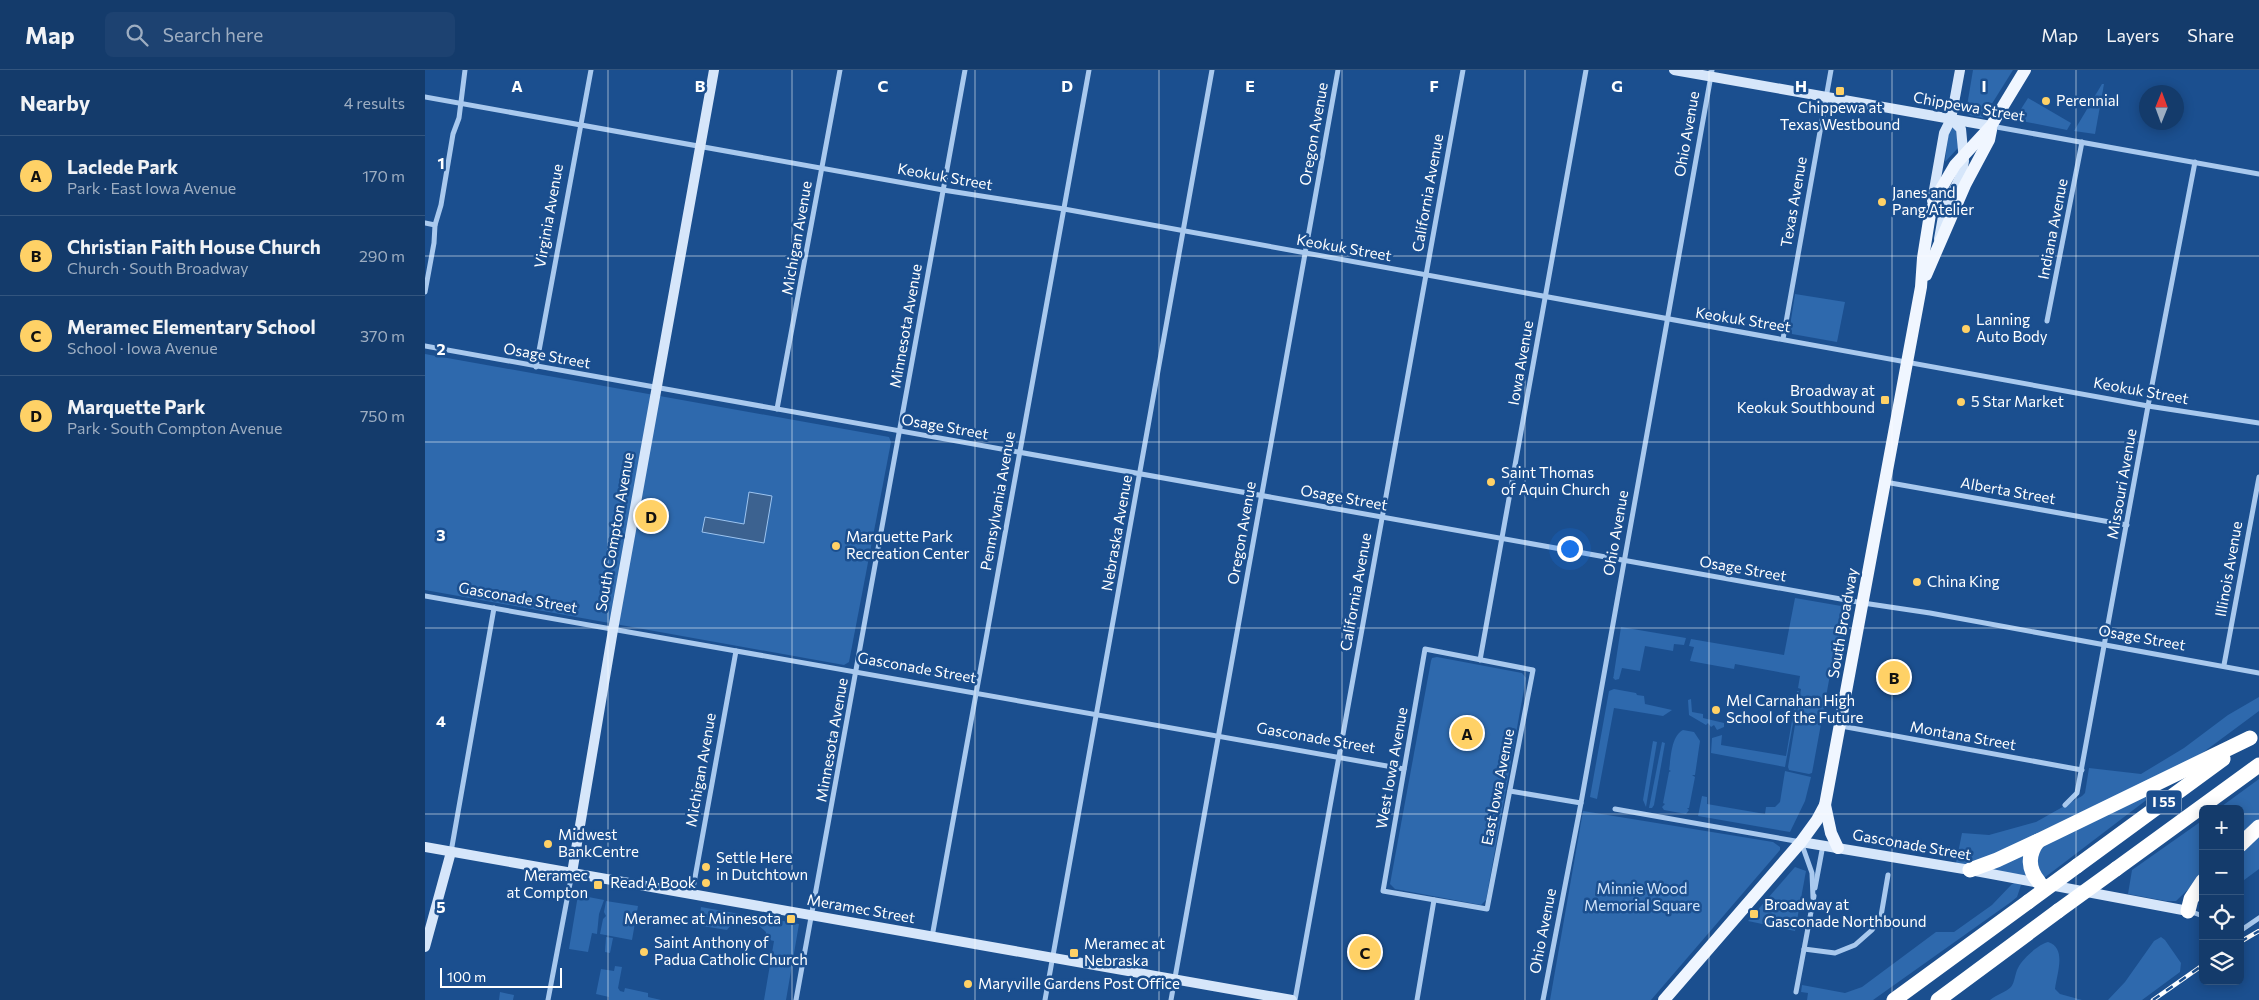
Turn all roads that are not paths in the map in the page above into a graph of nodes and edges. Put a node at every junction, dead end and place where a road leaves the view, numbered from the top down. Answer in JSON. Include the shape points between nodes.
{"nodes":[{"id":1,"x":465,"y":70,"type":"edge"},
{"id":2,"x":591,"y":70,"type":"edge"},
{"id":3,"x":715,"y":70,"type":"edge"},
{"id":4,"x":840,"y":70,"type":"edge"},
{"id":5,"x":965,"y":70,"type":"edge"},
{"id":6,"x":1089,"y":70,"type":"edge"},
{"id":7,"x":1212,"y":70,"type":"edge"},
{"id":8,"x":1339,"y":70,"type":"edge"},
{"id":9,"x":1463,"y":70,"type":"edge"},
{"id":10,"x":1586,"y":70,"type":"edge"},
{"id":11,"x":1674,"y":70,"type":"edge"},
{"id":12,"x":1831,"y":70,"type":"edge"},
{"id":13,"x":1960,"y":70,"type":"edge"},
{"id":14,"x":2025,"y":70,"type":"edge"},
{"id":15,"x":1711,"y":73,"type":"edge"},
{"id":16,"x":1826,"y":97,"type":"junction"},
{"id":17,"x":425,"y":98,"type":"edge"},
{"id":18,"x":461,"y":104,"type":"junction"},
{"id":19,"x":1951,"y":119,"type":"junction"},
{"id":20,"x":581,"y":125,"type":"junction"},
{"id":21,"x":1991,"y":126,"type":"junction"},
{"id":22,"x":2083,"y":142,"type":"junction"},
{"id":23,"x":700,"y":146,"type":"junction"},
{"id":24,"x":1965,"y":154,"type":"junction"},
{"id":25,"x":2195,"y":162,"type":"junction"},
{"id":26,"x":822,"y":169,"type":"junction"},
{"id":27,"x":2259,"y":174,"type":"edge"},
{"id":28,"x":943,"y":190,"type":"junction"},
{"id":29,"x":1063,"y":209,"type":"junction"},
{"id":30,"x":1930,"y":214,"type":"junction"},
{"id":31,"x":425,"y":223,"type":"edge"},
{"id":32,"x":435,"y":224,"type":"junction"},
{"id":33,"x":1184,"y":232,"type":"junction"},
{"id":34,"x":1939,"y":240,"type":"junction"},
{"id":35,"x":1305,"y":254,"type":"junction"},
{"id":36,"x":1426,"y":276,"type":"junction"},
{"id":37,"x":1921,"y":287,"type":"junction"},
{"id":38,"x":425,"y":292,"type":"edge"},
{"id":39,"x":1545,"y":298,"type":"junction"},
{"id":40,"x":1667,"y":320,"type":"junction"},
{"id":41,"x":2047,"y":321,"type":"dead end"},
{"id":42,"x":1783,"y":339,"type":"junction"},
{"id":43,"x":425,"y":346,"type":"edge"},
{"id":44,"x":1907,"y":362,"type":"junction"},
{"id":45,"x":536,"y":366,"type":"junction"},
{"id":46,"x":657,"y":388,"type":"junction"},
{"id":47,"x":2148,"y":406,"type":"junction"},
{"id":48,"x":777,"y":409,"type":"junction"},
{"id":49,"x":2259,"y":423,"type":"edge"},
{"id":50,"x":899,"y":431,"type":"junction"},
{"id":51,"x":1019,"y":453,"type":"junction"},
{"id":52,"x":1140,"y":475,"type":"junction"},
{"id":53,"x":2259,"y":477,"type":"edge"},
{"id":54,"x":1885,"y":482,"type":"junction"},
{"id":55,"x":1261,"y":496,"type":"junction"},
{"id":56,"x":1382,"y":518,"type":"junction"},
{"id":57,"x":2127,"y":525,"type":"junction"},
{"id":58,"x":1502,"y":539,"type":"junction"},
{"id":59,"x":1624,"y":561,"type":"junction"},
{"id":60,"x":425,"y":596,"type":"edge"},
{"id":61,"x":1863,"y":602,"type":"junction"},
{"id":62,"x":494,"y":608,"type":"junction"},
{"id":63,"x":613,"y":630,"type":"junction"},
{"id":64,"x":2105,"y":644,"type":"junction"},
{"id":65,"x":736,"y":651,"type":"junction"},
{"id":66,"x":1480,"y":660,"type":"junction"},
{"id":67,"x":2224,"y":666,"type":"junction"},
{"id":68,"x":2259,"y":672,"type":"edge"},
{"id":69,"x":857,"y":673,"type":"junction"},
{"id":70,"x":976,"y":694,"type":"junction"},
{"id":71,"x":1097,"y":715,"type":"junction"},
{"id":72,"x":1840,"y":726,"type":"junction"},
{"id":73,"x":2255,"y":735,"type":"edge"},
{"id":74,"x":1218,"y":736,"type":"junction"},
{"id":75,"x":1339,"y":757,"type":"junction"},
{"id":76,"x":2259,"y":765,"type":"edge"},
{"id":77,"x":1404,"y":769,"type":"junction"},
{"id":78,"x":2081,"y":770,"type":"junction"},
{"id":79,"x":1510,"y":791,"type":"junction"},
{"id":80,"x":1581,"y":803,"type":"junction"},
{"id":81,"x":1825,"y":805,"type":"junction"},
{"id":82,"x":2065,"y":805,"type":"dead end"},
{"id":83,"x":1615,"y":809,"type":"dead end"},
{"id":84,"x":2259,"y":827,"type":"edge"},
{"id":85,"x":2038,"y":841,"type":"junction"},
{"id":86,"x":2244,"y":841,"type":"edge"},
{"id":87,"x":1801,"y":842,"type":"junction"},
{"id":88,"x":1823,"y":845,"type":"junction"},
{"id":89,"x":425,"y":847,"type":"edge"},
{"id":90,"x":1838,"y":848,"type":"junction"},
{"id":91,"x":451,"y":852,"type":"junction"},
{"id":92,"x":1970,"y":870,"type":"junction"},
{"id":93,"x":572,"y":873,"type":"junction"},
{"id":94,"x":1887,"y":875,"type":"dead end"},
{"id":95,"x":2039,"y":882,"type":"junction"},
{"id":96,"x":2199,"y":887,"type":"edge"},
{"id":97,"x":691,"y":894,"type":"junction"},
{"id":98,"x":1813,"y":898,"type":"junction"},
{"id":99,"x":1434,"y":900,"type":"junction"},
{"id":100,"x":2188,"y":911,"type":"junction"},
{"id":101,"x":812,"y":915,"type":"junction"},
{"id":102,"x":2199,"y":915,"type":"edge"},
{"id":103,"x":2259,"y":918,"type":"edge"},
{"id":104,"x":2244,"y":928,"type":"edge"},
{"id":105,"x":932,"y":936,"type":"junction"},
{"id":106,"x":425,"y":947,"type":"edge"},
{"id":107,"x":1804,"y":950,"type":"junction"},
{"id":108,"x":1053,"y":958,"type":"junction"},
{"id":109,"x":1175,"y":979,"type":"junction"},
{"id":110,"x":1796,"y":992,"type":"dead end"},
{"id":111,"x":548,"y":1000,"type":"edge"},
{"id":112,"x":796,"y":1000,"type":"edge"},
{"id":113,"x":1045,"y":1000,"type":"edge"},
{"id":114,"x":1171,"y":1000,"type":"edge"},
{"id":115,"x":1293,"y":1000,"type":"edge"},
{"id":116,"x":1417,"y":1000,"type":"edge"},
{"id":117,"x":1543,"y":1000,"type":"edge"},
{"id":118,"x":1664,"y":1000,"type":"edge"},
{"id":119,"x":1894,"y":1000,"type":"edge"},
{"id":120,"x":1938,"y":1000,"type":"edge"}],
"edges":[{"from":1,"to":18,"type":"street"},
{"from":2,"to":20,"type":"street","name":"Virginia Avenue"},
{"from":3,"to":23,"type":"street","name":"South Compton Avenue"},
{"from":4,"to":26,"type":"street","name":"Michigan Avenue"},
{"from":5,"to":28,"type":"street","name":"Minnesota Avenue"},
{"from":6,"to":29,"type":"street","name":"Pennsylvania Avenue"},
{"from":7,"to":33,"type":"street","name":"Nebraska Avenue"},
{"from":8,"to":35,"type":"street","name":"Oregon Avenue"},
{"from":9,"to":36,"type":"street","name":"California Avenue"},
{"from":10,"to":39,"type":"street","name":"Iowa Avenue"},
{"from":11,"to":15,"type":"street","name":"Chippewa Street"},
{"from":12,"to":16,"type":"street","name":"Texas Avenue"},
{"from":13,"to":19,"type":"street"},
{"from":14,"to":21,"type":"main road","name":"South Broadway"},
{"from":15,"to":16,"type":"street","name":"Chippewa Street"},
{"from":15,"to":40,"type":"street","name":"Ohio Avenue"},
{"from":16,"to":19,"type":"street","name":"Chippewa Street"},
{"from":16,"to":42,"type":"street","name":"Texas Avenue"},
{"from":17,"to":18,"type":"street","name":"Keokuk Street"},
{"from":18,"to":20,"type":"street","name":"Keokuk Street"},
{"from":18,"to":32,"type":"street"},
{"from":19,"to":21,"type":"street","name":"Chippewa Street"},
{"from":19,"to":24,"type":"street","via":[[1961,129]]},
{"from":19,"to":30,"type":"street","via":[[1944,133]]},
{"from":20,"to":23,"type":"street","name":"Keokuk Street"},
{"from":20,"to":45,"type":"street","name":"Virginia Avenue"},
{"from":21,"to":22,"type":"street","name":"Chippewa Street"},
{"from":21,"to":24,"type":"main road","name":"South Broadway"},
{"from":21,"to":34,"type":"main road","name":"South Broadway","via":[[1989,140]]},
{"from":22,"to":25,"type":"street","name":"Chippewa Street"},
{"from":22,"to":41,"type":"street","name":"Indiana Avenue"},
{"from":23,"to":26,"type":"street","name":"Keokuk Street"},
{"from":23,"to":46,"type":"street","name":"South Compton Avenue"},
{"from":24,"to":30,"type":"main road","name":"South Broadway","via":[[1949,172]]},
{"from":24,"to":34,"type":"street","via":[[1962,173],[1941,221]]},
{"from":25,"to":27,"type":"street","name":"Chippewa Street"},
{"from":25,"to":47,"type":"street","name":"Missouri Avenue"},
{"from":26,"to":28,"type":"street","name":"Keokuk Street"},
{"from":26,"to":48,"type":"street","name":"Michigan Avenue"},
{"from":28,"to":29,"type":"street","name":"Keokuk Street"},
{"from":28,"to":50,"type":"street","name":"Minnesota Avenue"},
{"from":29,"to":33,"type":"street","name":"Keokuk Street"},
{"from":29,"to":51,"type":"street","name":"Pennsylvania Avenue"},
{"from":30,"to":37,"type":"main road","name":"South Broadway"},
{"from":31,"to":32,"type":"street"},
{"from":32,"to":38,"type":"street"},
{"from":33,"to":35,"type":"street","name":"Keokuk Street"},
{"from":33,"to":52,"type":"street","name":"Nebraska Avenue"},
{"from":34,"to":37,"type":"main road","name":"South Broadway"},
{"from":35,"to":36,"type":"street","name":"Keokuk Street"},
{"from":35,"to":55,"type":"street","name":"Oregon Avenue"},
{"from":36,"to":39,"type":"street","name":"Keokuk Street"},
{"from":36,"to":56,"type":"street","name":"California Avenue"},
{"from":37,"to":44,"type":"main road","name":"South Broadway"},
{"from":39,"to":40,"type":"street","name":"Keokuk Street"},
{"from":39,"to":58,"type":"street","name":"Iowa Avenue"},
{"from":40,"to":42,"type":"street","name":"Keokuk Street"},
{"from":40,"to":59,"type":"street","name":"Ohio Avenue"},
{"from":42,"to":44,"type":"street","name":"Keokuk Street"},
{"from":43,"to":45,"type":"street","name":"Osage Street"},
{"from":44,"to":47,"type":"street","name":"Keokuk Street"},
{"from":44,"to":54,"type":"main road","name":"South Broadway"},
{"from":45,"to":46,"type":"street","name":"Osage Street"},
{"from":46,"to":48,"type":"street","name":"Osage Street"},
{"from":46,"to":63,"type":"street","name":"South Compton Avenue"},
{"from":47,"to":49,"type":"street","name":"Keokuk Street"},
{"from":47,"to":57,"type":"street","name":"Missouri Avenue"},
{"from":48,"to":50,"type":"street","name":"Osage Street"},
{"from":50,"to":51,"type":"street","name":"Osage Street"},
{"from":50,"to":69,"type":"street","name":"Minnesota Avenue"},
{"from":51,"to":52,"type":"street","name":"Osage Street"},
{"from":51,"to":70,"type":"street","name":"Pennsylvania Avenue"},
{"from":52,"to":55,"type":"street","name":"Osage Street"},
{"from":52,"to":71,"type":"street","name":"Nebraska Avenue"},
{"from":53,"to":67,"type":"street","name":"Illinois Avenue"},
{"from":54,"to":57,"type":"street","name":"Alberta Street"},
{"from":54,"to":61,"type":"main road","name":"South Broadway"},
{"from":55,"to":56,"type":"street","name":"Osage Street"},
{"from":55,"to":74,"type":"street","name":"Oregon Avenue"},
{"from":56,"to":58,"type":"street","name":"Osage Street"},
{"from":56,"to":75,"type":"street","name":"California Avenue"},
{"from":57,"to":64,"type":"street","name":"Missouri Avenue"},
{"from":58,"to":59,"type":"street","name":"Osage Street"},
{"from":58,"to":66,"type":"street","name":"Iowa Avenue"},
{"from":59,"to":61,"type":"street","name":"Osage Street"},
{"from":59,"to":80,"type":"street","name":"Ohio Avenue"},
{"from":60,"to":62,"type":"street","name":"Gasconade Street"},
{"from":61,"to":64,"type":"street","name":"Osage Street"},
{"from":61,"to":72,"type":"main road","name":"South Broadway"},
{"from":62,"to":63,"type":"street","name":"Gasconade Street"},
{"from":62,"to":91,"type":"street"},
{"from":63,"to":65,"type":"street","name":"Gasconade Street"},
{"from":63,"to":93,"type":"street","name":"South Compton Avenue"},
{"from":64,"to":67,"type":"street","name":"Osage Street"},
{"from":64,"to":78,"type":"street","name":"Missouri Avenue"},
{"from":65,"to":69,"type":"street","name":"Gasconade Street"},
{"from":65,"to":97,"type":"street","name":"Michigan Avenue"},
{"from":66,"to":77,"type":"street","name":"West Iowa Avenue","via":[[1425,649]]},
{"from":66,"to":79,"type":"street","name":"East Iowa Avenue","via":[[1533,670]]},
{"from":67,"to":68,"type":"street","name":"Osage Street"},
{"from":69,"to":70,"type":"street","name":"Gasconade Street"},
{"from":69,"to":101,"type":"street","name":"Minnesota Avenue"},
{"from":70,"to":71,"type":"street","name":"Gasconade Street"},
{"from":70,"to":105,"type":"street","name":"Pennsylvania Avenue"},
{"from":71,"to":74,"type":"street","name":"Gasconade Street"},
{"from":71,"to":108,"type":"street","name":"Nebraska Avenue"},
{"from":72,"to":78,"type":"street","name":"Montana Street"},
{"from":72,"to":81,"type":"main road","name":"South Broadway"},
{"from":73,"to":85,"type":"highway"},
{"from":73,"to":119,"type":"highway","number":"I 55","bridge":true},
{"from":74,"to":75,"type":"street","name":"Gasconade Street"},
{"from":74,"to":109,"type":"street","name":"Oregon Avenue"},
{"from":75,"to":77,"type":"street","name":"Gasconade Street"},
{"from":75,"to":115,"type":"street","name":"California Avenue"},
{"from":76,"to":120,"type":"highway","number":"I 55","bridge":true},
{"from":77,"to":99,"type":"street","name":"West Iowa Avenue","via":[[1383,891]]},
{"from":78,"to":82,"type":"street","name":"Missouri Avenue","via":[[2077,793]]},
{"from":79,"to":80,"type":"street"},
{"from":79,"to":99,"type":"street","name":"East Iowa Avenue","via":[[1487,909]]},
{"from":80,"to":117,"type":"street","name":"Ohio Avenue"},
{"from":81,"to":87,"type":"main road","name":"South Broadway"},
{"from":81,"to":90,"type":"main road"},
{"from":83,"to":87,"type":"street","name":"Gasconade Street"},
{"from":84,"to":86,"type":"highway"},
{"from":85,"to":92,"type":"highway"},
{"from":85,"to":95,"type":"highway","via":[[2030,861],[2032,873]]},
{"from":87,"to":88,"type":"street","name":"Gasconade Street"},
{"from":87,"to":98,"type":"street","via":[[1813,873]]},
{"from":87,"to":118,"type":"main road","name":"South Broadway"},
{"from":88,"to":90,"type":"street","name":"Gasconade Street"},
{"from":88,"to":98,"type":"street"},
{"from":89,"to":91,"type":"street","name":"Meramec Street"},
{"from":90,"to":92,"type":"street","name":"Gasconade Street"},
{"from":91,"to":93,"type":"street","name":"Meramec Street"},
{"from":91,"to":106,"type":"street"},
{"from":92,"to":95,"type":"street","name":"Gasconade Street"},
{"from":93,"to":97,"type":"street","name":"Meramec Street"},
{"from":93,"to":111,"type":"street","name":"South Compton Avenue"},
{"from":94,"to":107,"type":"street","via":[[1881,916],[1873,930],[1855,946],[1835,953]]},
{"from":95,"to":100,"type":"street","name":"Gasconade Street"},
{"from":96,"to":100,"type":"highway","via":[[2191,898]]},
{"from":97,"to":101,"type":"street","name":"Meramec Street"},
{"from":98,"to":107,"type":"street"},
{"from":99,"to":116,"type":"street"},
{"from":100,"to":102,"type":"street","name":"Gasconade Street"},
{"from":101,"to":105,"type":"street","name":"Meramec Street"},
{"from":101,"to":112,"type":"street","name":"Minnesota Avenue"},
{"from":103,"to":104,"type":"street"},
{"from":105,"to":108,"type":"street","name":"Meramec Street"},
{"from":107,"to":110,"type":"street"},
{"from":108,"to":109,"type":"street","name":"Meramec Street"},
{"from":108,"to":113,"type":"street","name":"Nebraska Avenue"},
{"from":109,"to":114,"type":"street","name":"Oregon Avenue"},
{"from":109,"to":115,"type":"street","name":"Meramec Street"}]}
